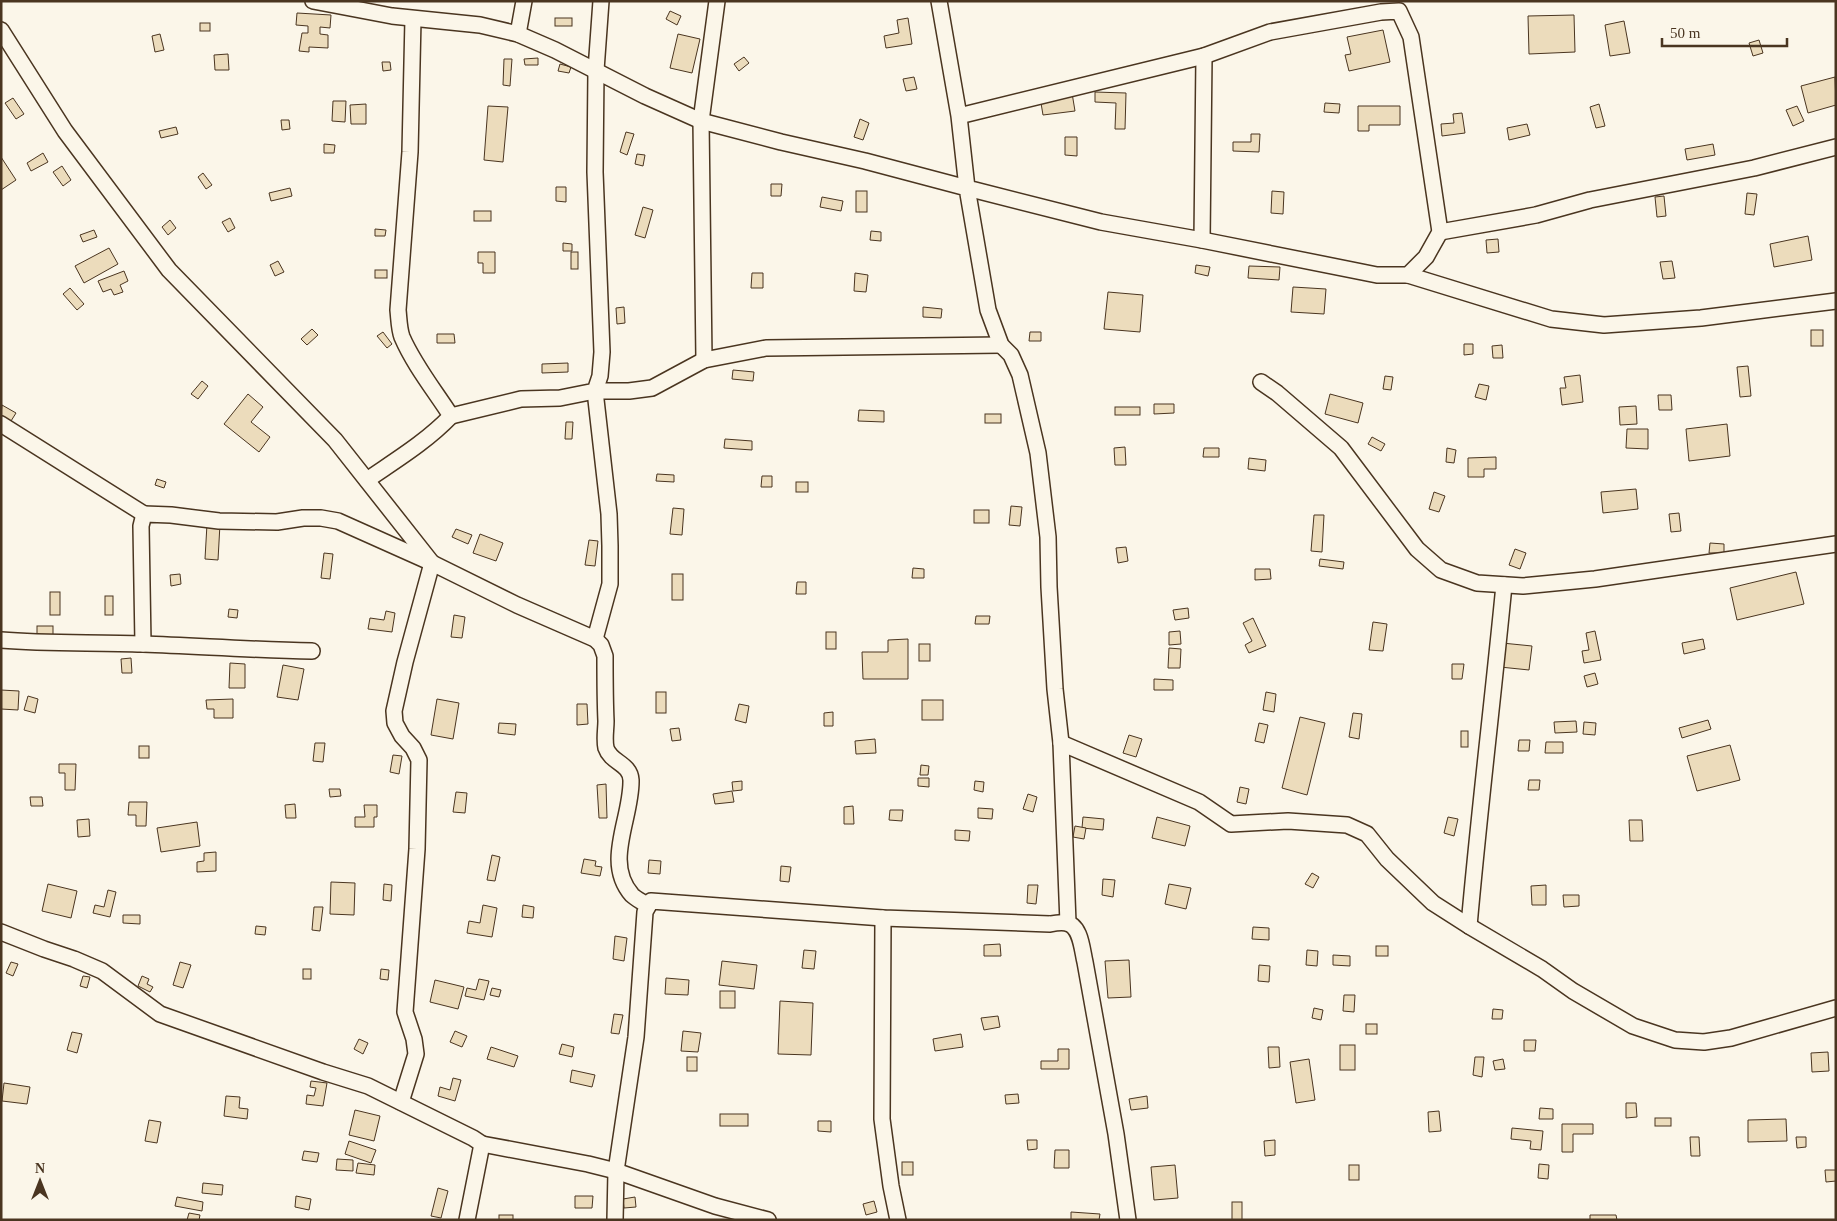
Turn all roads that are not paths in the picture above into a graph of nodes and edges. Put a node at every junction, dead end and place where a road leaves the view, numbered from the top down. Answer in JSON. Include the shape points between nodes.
{"nodes":[{"id":1,"x":313,"y":1,"type":"edge"},
{"id":2,"x":524,"y":1,"type":"edge"},
{"id":3,"x":601,"y":1,"type":"edge"},
{"id":4,"x":717,"y":1,"type":"edge"},
{"id":5,"x":939,"y":1,"type":"edge"},
{"id":6,"x":1404,"y":6,"type":"edge"},
{"id":7,"x":382,"y":8,"type":"edge"},
{"id":8,"x":413,"y":19,"type":"junction"},
{"id":9,"x":1,"y":30,"type":"edge"},
{"id":10,"x":518,"y":34,"type":"junction"},
{"id":11,"x":1204,"y":56,"type":"junction"},
{"id":12,"x":596,"y":70,"type":"junction"},
{"id":13,"x":959,"y":116,"type":"junction"},
{"id":14,"x":701,"y":121,"type":"junction"},
{"id":15,"x":1836,"y":147,"type":"edge"},
{"id":16,"x":967,"y":188,"type":"junction"},
{"id":17,"x":1440,"y":232,"type":"junction"},
{"id":18,"x":1202,"y":240,"type":"junction"},
{"id":19,"x":1408,"y":275,"type":"junction"},
{"id":20,"x":1836,"y":301,"type":"edge"},
{"id":21,"x":1001,"y":345,"type":"junction"},
{"id":22,"x":704,"y":360,"type":"junction"},
{"id":23,"x":1261,"y":382,"type":"dead end"},
{"id":24,"x":595,"y":391,"type":"junction"},
{"id":25,"x":451,"y":416,"type":"junction"},
{"id":26,"x":1,"y":424,"type":"edge"},
{"id":27,"x":367,"y":480,"type":"junction"},
{"id":28,"x":144,"y":514,"type":"junction"},
{"id":29,"x":1836,"y":544,"type":"edge"},
{"id":30,"x":432,"y":562,"type":"junction"},
{"id":31,"x":1504,"y":585,"type":"junction"},
{"id":32,"x":595,"y":639,"type":"junction"},
{"id":33,"x":1,"y":640,"type":"edge"},
{"id":34,"x":143,"y":644,"type":"junction"},
{"id":35,"x":312,"y":651,"type":"dead end"},
{"id":36,"x":1061,"y":743,"type":"junction"},
{"id":37,"x":648,"y":906,"type":"junction"},
{"id":38,"x":883,"y":918,"type":"junction"},
{"id":39,"x":1068,"y":923,"type":"junction"},
{"id":40,"x":1469,"y":926,"type":"junction"},
{"id":41,"x":1,"y":932,"type":"edge"},
{"id":42,"x":1836,"y":1008,"type":"edge"},
{"id":43,"x":401,"y":1102,"type":"junction"},
{"id":44,"x":482,"y":1144,"type":"junction"},
{"id":45,"x":616,"y":1171,"type":"junction"},
{"id":46,"x":467,"y":1220,"type":"edge"},
{"id":47,"x":616,"y":1220,"type":"edge"},
{"id":48,"x":768,"y":1220,"type":"edge"},
{"id":49,"x":898,"y":1220,"type":"edge"},
{"id":50,"x":1128,"y":1220,"type":"edge"}],
"edges":[{"from":1,"to":7,"type":"street"},
{"from":2,"to":10,"type":"street"},
{"from":3,"to":12,"type":"street"},
{"from":4,"to":14,"type":"street"},
{"from":5,"to":13,"type":"street"},
{"from":6,"to":11,"type":"street","via":[[1270,32]]},
{"from":6,"to":17,"type":"street"},
{"from":7,"to":8,"type":"street"},
{"from":8,"to":10,"type":"street","via":[[480,25]]},
{"from":8,"to":25,"type":"street","via":[[410,152],[399,324],[415,360]]},
{"from":9,"to":27,"type":"street","via":[[65,130],[169,270],[335,440]]},
{"from":10,"to":12,"type":"street"},
{"from":11,"to":13,"type":"street"},
{"from":11,"to":18,"type":"street"},
{"from":12,"to":14,"type":"street"},
{"from":12,"to":24,"type":"street","via":[[595,172],[602,352]]},
{"from":13,"to":16,"type":"street"},
{"from":14,"to":16,"type":"street"},
{"from":14,"to":22,"type":"street"},
{"from":15,"to":17,"type":"street","via":[[1754,168],[1590,200],[1536,215]]},
{"from":16,"to":18,"type":"street","via":[[1101,222]]},
{"from":16,"to":21,"type":"street","via":[[988,310]]},
{"from":17,"to":19,"type":"street","via":[[1426,257]]},
{"from":18,"to":19,"type":"street","via":[[1377,275]]},
{"from":19,"to":20,"type":"street","via":[[1551,319],[1604,325],[1701,318]]},
{"from":21,"to":22,"type":"street","via":[[766,348]]},
{"from":21,"to":36,"type":"street","via":[[1011,355],[1020,375],[1038,453],[1048,537],[1055,689]]},
{"from":22,"to":24,"type":"street","via":[[652,388]]},
{"from":23,"to":31,"type":"street","via":[[1341,448],[1417,549],[1442,570],[1477,583]]},
{"from":24,"to":25,"type":"street","via":[[560,398],[522,399]]},
{"from":24,"to":32,"type":"street","via":[[610,546],[610,584]]},
{"from":25,"to":27,"type":"street","via":[[419,445]]},
{"from":26,"to":28,"type":"street"},
{"from":27,"to":30,"type":"street"},
{"from":28,"to":30,"type":"street","via":[[248,522],[321,518],[338,521]]},
{"from":28,"to":34,"type":"street","via":[[140,526]]},
{"from":29,"to":31,"type":"street","via":[[1595,580]]},
{"from":30,"to":32,"type":"street"},
{"from":30,"to":43,"type":"street","via":[[394,711],[395,723],[419,760],[417,849],[405,1012],[416,1054]]},
{"from":31,"to":40,"type":"street"},
{"from":32,"to":37,"type":"street","via":[[601,644],[605,656],[606,748],[610,756],[628,770],[631,779],[618,857],[619,869],[633,896]]},
{"from":33,"to":34,"type":"street"},
{"from":34,"to":35,"type":"street"},
{"from":36,"to":39,"type":"street"},
{"from":36,"to":40,"type":"street","via":[[1199,802],[1231,824],[1288,821],[1347,825],[1367,834],[1387,859],[1433,903]]},
{"from":37,"to":38,"type":"street","via":[[651,901],[665,901]]},
{"from":37,"to":45,"type":"street","via":[[636,1037]]},
{"from":38,"to":39,"type":"street"},
{"from":38,"to":49,"type":"street","via":[[882,1119]]},
{"from":39,"to":50,"type":"street","via":[[1078,934],[1085,962]]},
{"from":40,"to":42,"type":"street","via":[[1633,1026],[1675,1040],[1704,1042],[1731,1038]]},
{"from":41,"to":43,"type":"street","via":[[102,971],[160,1014],[368,1086]]},
{"from":43,"to":44,"type":"street"},
{"from":44,"to":45,"type":"street"},
{"from":44,"to":46,"type":"street"},
{"from":45,"to":47,"type":"street"},
{"from":45,"to":48,"type":"street","via":[[715,1206]]}]}
